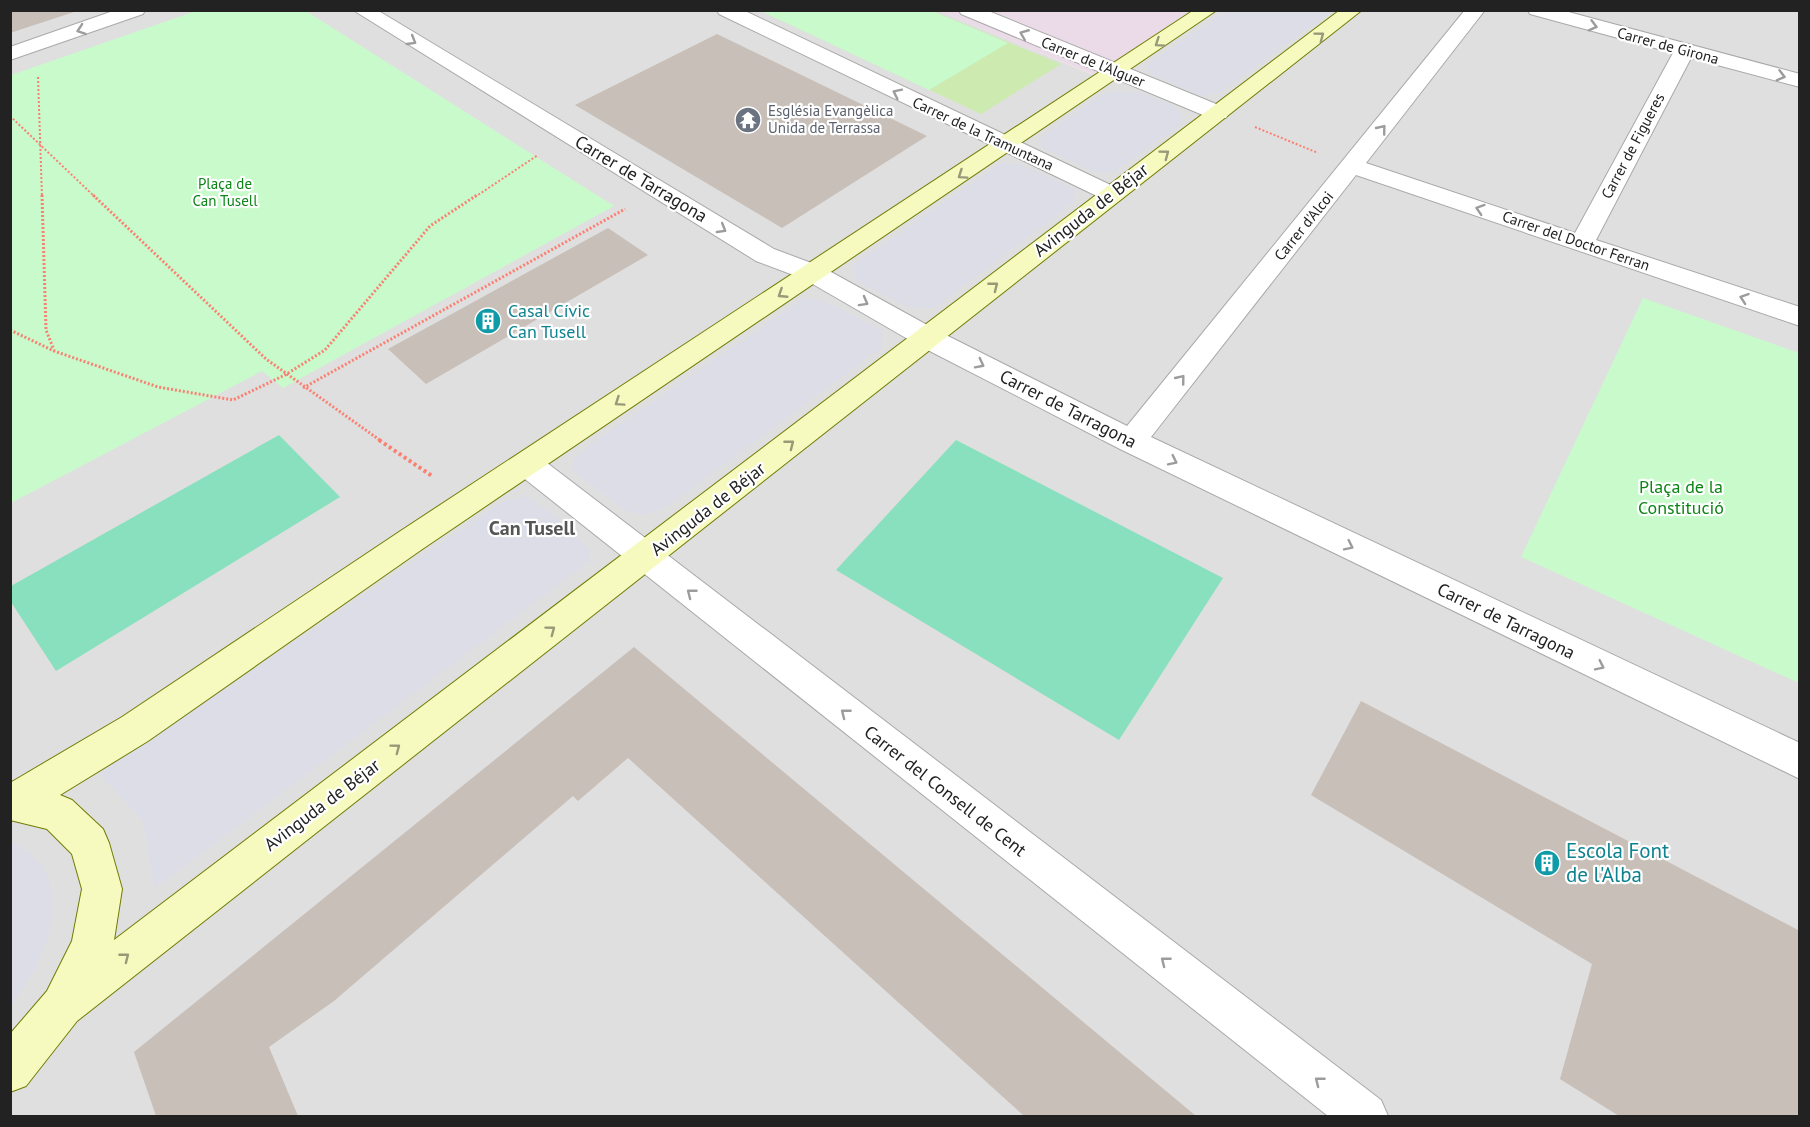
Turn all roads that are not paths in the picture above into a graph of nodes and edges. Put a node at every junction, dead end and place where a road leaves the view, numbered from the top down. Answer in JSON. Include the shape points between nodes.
{"nodes":[{"id":1,"x":136,"y":10,"type":"edge"},
{"id":2,"x":362,"y":10,"type":"edge"},
{"id":3,"x":726,"y":10,"type":"edge"},
{"id":4,"x":968,"y":10,"type":"edge"},
{"id":5,"x":1208,"y":10,"type":"edge"},
{"id":6,"x":1353,"y":10,"type":"edge"},
{"id":7,"x":1476,"y":10,"type":"edge"},
{"id":8,"x":1537,"y":10,"type":"edge"},
{"id":9,"x":1685,"y":50,"type":"junction"},
{"id":10,"x":10,"y":54,"type":"edge"},
{"id":11,"x":1117,"y":72,"type":"junction"},
{"id":12,"x":1800,"y":81,"type":"edge"},
{"id":13,"x":1218,"y":113,"type":"junction"},
{"id":14,"x":1006,"y":145,"type":"junction"},
{"id":15,"x":1352,"y":166,"type":"junction"},
{"id":16,"x":1111,"y":194,"type":"junction"},
{"id":17,"x":1582,"y":243,"type":"junction"},
{"id":18,"x":813,"y":273,"type":"junction"},
{"id":19,"x":1800,"y":316,"type":"edge"},
{"id":20,"x":928,"y":338,"type":"junction"},
{"id":21,"x":1131,"y":441,"type":"junction"},
{"id":22,"x":527,"y":464,"type":"junction"},
{"id":23,"x":645,"y":558,"type":"junction"},
{"id":24,"x":1800,"y":762,"type":"edge"},
{"id":25,"x":13,"y":801,"type":"edge"},
{"id":26,"x":62,"y":1006,"type":"junction"},
{"id":27,"x":10,"y":1070,"type":"edge"},
{"id":28,"x":1365,"y":1116,"type":"edge"}],
"edges":[{"from":1,"to":10,"type":"street","one_way":true},
{"from":2,"to":18,"type":"street","name":"Carrer de Tarragona","one_way":true,"via":[[765,255]]},
{"from":14,"to":3,"type":"street","name":"Carrer de la Tramuntana","one_way":true},
{"from":11,"to":4,"type":"street","name":"Carrer de l'Alguer","one_way":true},
{"from":5,"to":11,"type":"main road","one_way":true},
{"from":13,"to":6,"type":"main road","name":"Avinguda de Béjar","one_way":true},
{"from":15,"to":7,"type":"street","name":"Carrer d'Alcoi","one_way":true},
{"from":8,"to":9,"type":"street","name":"Carrer de Girona","one_way":true},
{"from":9,"to":12,"type":"street","name":"Carrer de Girona","one_way":true},
{"from":9,"to":17,"type":"street","name":"Carrer de Figueres"},
{"from":11,"to":13,"type":"street","name":"Carrer de l'Alguer"},
{"from":11,"to":14,"type":"main road"},
{"from":16,"to":13,"type":"main road","name":"Avinguda de Béjar","one_way":true},
{"from":14,"to":16,"type":"street","name":"Carrer de la Tramuntana"},
{"from":14,"to":18,"type":"main road","one_way":true},
{"from":17,"to":15,"type":"street","name":"Carrer del Doctor Ferran","one_way":true},
{"from":21,"to":15,"type":"street","name":"Carrer d'Alcoi","one_way":true},
{"from":20,"to":16,"type":"main road","name":"Avinguda de Béjar","one_way":true},
{"from":19,"to":17,"type":"street","name":"Carrer del Doctor Ferran","one_way":true},
{"from":18,"to":20,"type":"street","name":"Carrer de Tarragona","one_way":true},
{"from":18,"to":22,"type":"main road","one_way":true},
{"from":20,"to":21,"type":"street","name":"Carrer de Tarragona","one_way":true},
{"from":23,"to":20,"type":"main road","name":"Avinguda de Béjar","one_way":true},
{"from":21,"to":24,"type":"street","name":"Carrer de Tarragona","one_way":true},
{"from":22,"to":23,"type":"street","name":"Carrer del Consell de Cent"},
{"from":22,"to":25,"type":"main road","via":[[135,729]]},
{"from":26,"to":23,"type":"main road","name":"Avinguda de Béjar","one_way":true},
{"from":28,"to":23,"type":"street","name":"Carrer del Consell de Cent","one_way":true},
{"from":25,"to":26,"type":"main road","via":[[58,813],[89,843],[102,889],[92,945]]},
{"from":26,"to":27,"type":"main road"}]}
